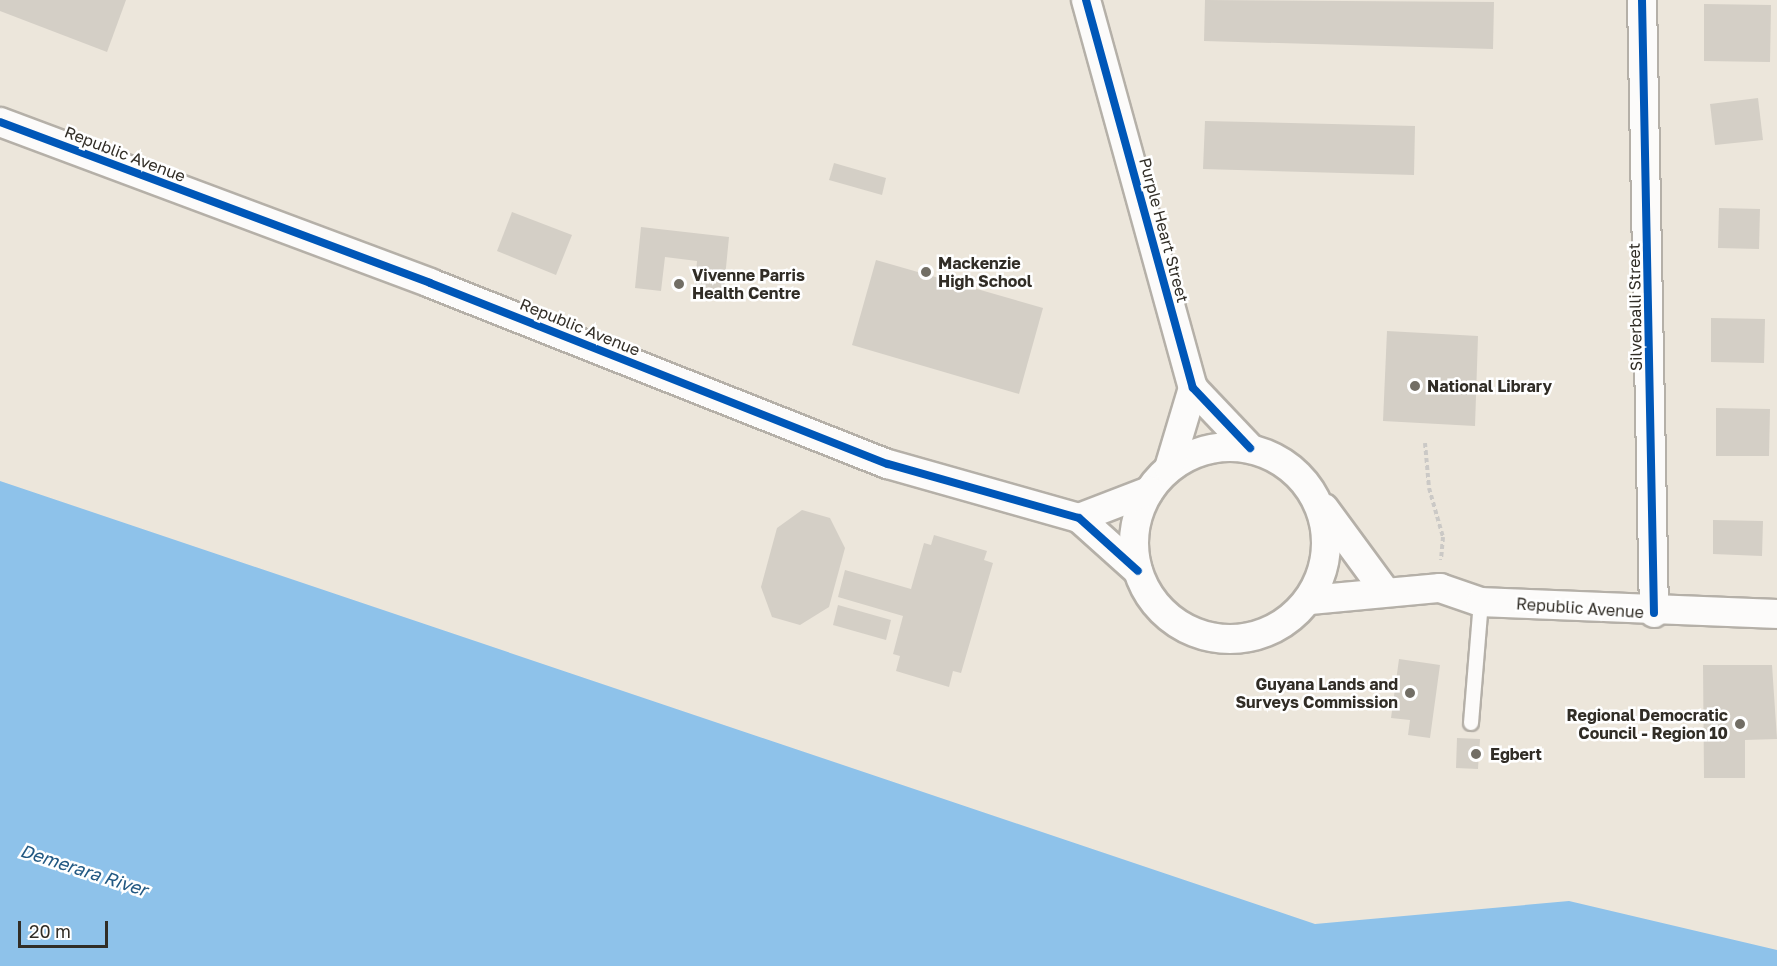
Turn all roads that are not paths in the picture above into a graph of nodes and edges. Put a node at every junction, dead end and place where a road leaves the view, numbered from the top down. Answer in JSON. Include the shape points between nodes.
{"nodes":[{"id":1,"x":1086,"y":0,"type":"edge"},
{"id":2,"x":1642,"y":0,"type":"edge"},
{"id":3,"x":0,"y":122,"type":"edge"},
{"id":4,"x":1193,"y":388,"type":"junction"},
{"id":5,"x":1250,"y":448,"type":"junction"},
{"id":6,"x":1169,"y":468,"type":"junction"},
{"id":7,"x":1149,"y":491,"type":"junction"},
{"id":8,"x":1313,"y":492,"type":"junction"},
{"id":9,"x":1080,"y":518,"type":"junction"},
{"id":10,"x":1138,"y":571,"type":"junction"},
{"id":11,"x":1385,"y":591,"type":"junction"},
{"id":12,"x":1310,"y":600,"type":"junction"},
{"id":13,"x":1481,"y":602,"type":"junction"},
{"id":14,"x":1654,"y":613,"type":"junction"},
{"id":15,"x":1777,"y":615,"type":"edge"},
{"id":16,"x":1470,"y":723,"type":"dead end"}],
"edges":[{"from":1,"to":4,"type":"street","name":"Purple Heart Street"},
{"from":2,"to":14,"type":"street","name":"Silverballi Street"},
{"from":3,"to":9,"type":"street","name":"Republic Avenue","via":[[430,283],[888,464]]},
{"from":4,"to":5,"type":"street","name":"Purple Heart Street"},
{"from":4,"to":6,"type":"street"},
{"from":5,"to":6,"type":"street","via":[[1194,453]]},
{"from":5,"to":8,"type":"street","via":[[1286,463]]},
{"from":6,"to":7,"type":"street"},
{"from":7,"to":9,"type":"street"},
{"from":7,"to":10,"type":"street","via":[[1137,517]]},
{"from":8,"to":11,"type":"street"},
{"from":8,"to":12,"type":"street","via":[[1326,527],[1326,565]]},
{"from":9,"to":10,"type":"street","name":"Republic Avenue"},
{"from":10,"to":12,"type":"street","via":[[1155,603],[1168,615],[1182,627],[1215,640],[1262,634],[1284,625]]},
{"from":11,"to":12,"type":"street","name":"Republic Avenue"},
{"from":11,"to":13,"type":"street","name":"Republic Avenue","via":[[1440,588]]},
{"from":13,"to":14,"type":"street","name":"Republic Avenue"},
{"from":13,"to":16,"type":"lane"},
{"from":14,"to":15,"type":"street","name":"Republic Avenue"}]}
